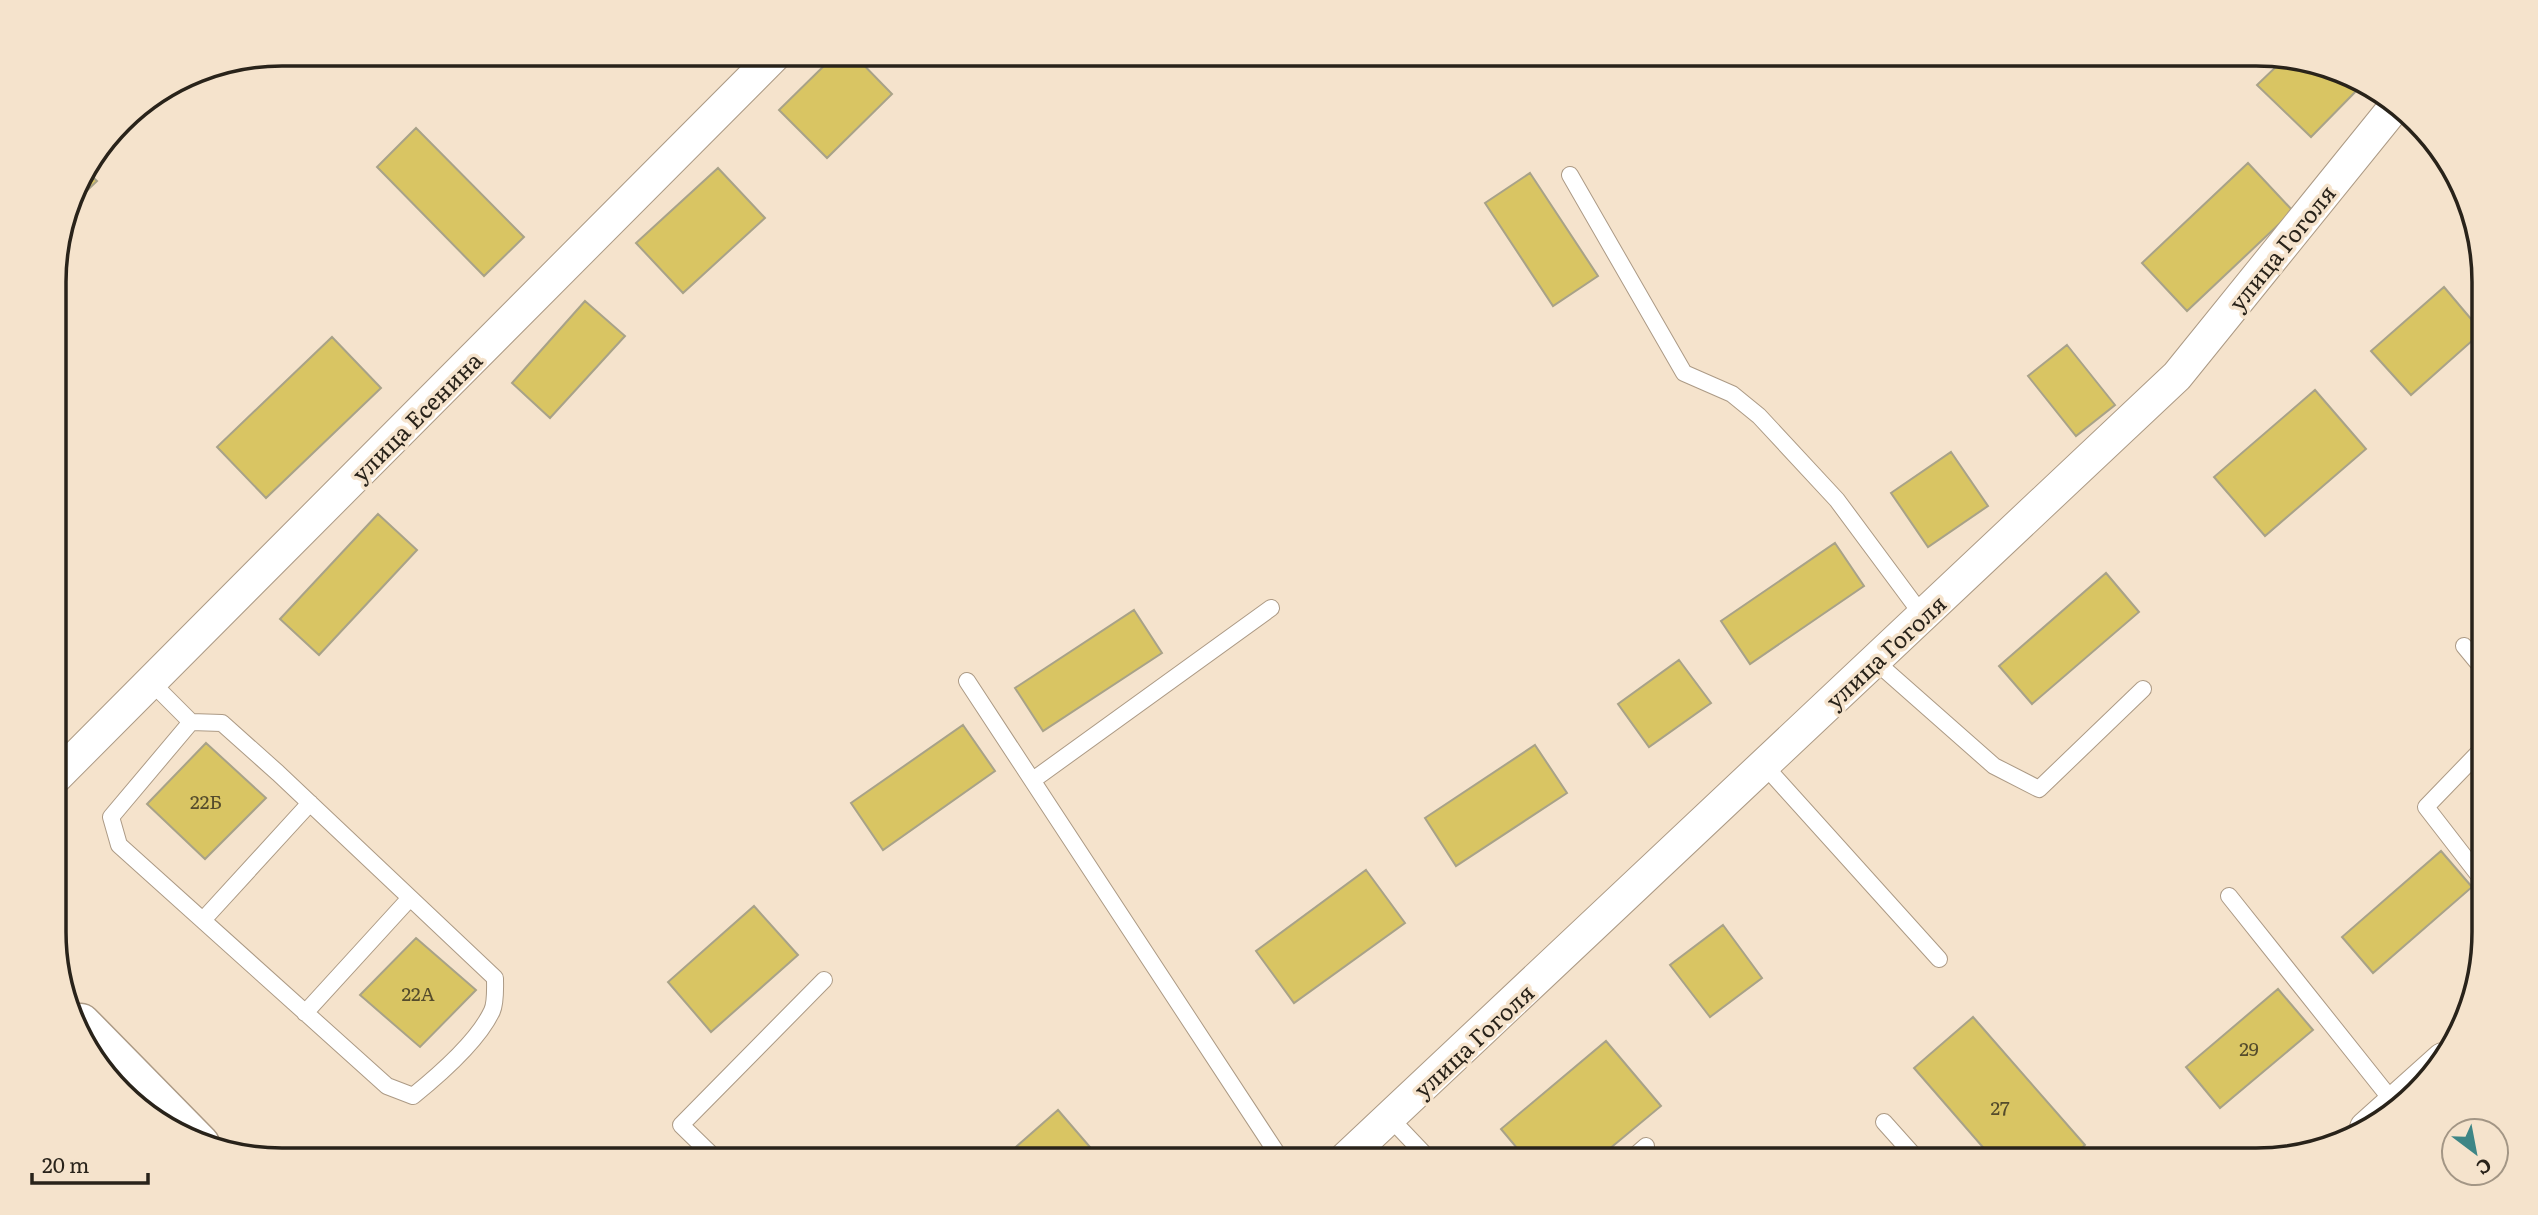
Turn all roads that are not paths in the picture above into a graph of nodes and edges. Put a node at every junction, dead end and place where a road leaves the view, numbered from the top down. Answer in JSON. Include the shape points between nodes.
{"nodes":[{"id":1,"x":764,"y":66,"type":"edge"},
{"id":2,"x":2389,"y":113,"type":"edge"},
{"id":3,"x":1570,"y":175,"type":"dead end"},
{"id":4,"x":1271,"y":608,"type":"dead end"},
{"id":5,"x":1923,"y":616,"type":"junction"},
{"id":6,"x":2463,"y":646,"type":"dead end"},
{"id":7,"x":2472,"y":656,"type":"edge"},
{"id":8,"x":1875,"y":661,"type":"junction"},
{"id":9,"x":967,"y":681,"type":"dead end"},
{"id":10,"x":151,"y":682,"type":"junction"},
{"id":11,"x":2143,"y":689,"type":"dead end"},
{"id":12,"x":191,"y":722,"type":"junction"},
{"id":13,"x":2472,"y":759,"type":"edge"},
{"id":14,"x":1764,"y":765,"type":"junction"},
{"id":15,"x":66,"y":767,"type":"edge"},
{"id":16,"x":1034,"y":780,"type":"junction"},
{"id":17,"x":310,"y":803,"type":"junction"},
{"id":18,"x":2472,"y":866,"type":"edge"},
{"id":19,"x":2228,"y":896,"type":"dead end"},
{"id":20,"x":410,"y":898,"type":"junction"},
{"id":21,"x":202,"y":920,"type":"junction"},
{"id":22,"x":1938,"y":960,"type":"dead end"},
{"id":23,"x":824,"y":980,"type":"dead end"},
{"id":24,"x":305,"y":1013,"type":"junction"},
{"id":25,"x":92,"y":1035,"type":"edge"},
{"id":26,"x":2391,"y":1100,"type":"edge"},
{"id":27,"x":1390,"y":1118,"type":"junction"},
{"id":28,"x":178,"y":1121,"type":"edge"},
{"id":29,"x":1884,"y":1122,"type":"dead end"},
{"id":30,"x":1646,"y":1146,"type":"dead end"},
{"id":31,"x":705,"y":1148,"type":"edge"},
{"id":32,"x":1274,"y":1148,"type":"edge"},
{"id":33,"x":1357,"y":1148,"type":"edge"},
{"id":34,"x":1419,"y":1148,"type":"edge"},
{"id":35,"x":1644,"y":1148,"type":"edge"},
{"id":36,"x":1907,"y":1148,"type":"edge"}],
"edges":[{"from":1,"to":10,"type":"street","name":"улица Есенина"},
{"from":2,"to":5,"type":"street","name":"улица Гоголя","via":[[2177,376]]},
{"from":3,"to":5,"type":"lane","via":[[1684,373],[1732,394],[1759,416],[1837,500]]},
{"from":4,"to":16,"type":"lane"},
{"from":5,"to":8,"type":"street","name":"улица Гоголя"},
{"from":6,"to":7,"type":"lane"},
{"from":8,"to":11,"type":"lane","via":[[1994,766],[2039,789]]},
{"from":8,"to":14,"type":"street","name":"улица Гоголя"},
{"from":9,"to":16,"type":"lane"},
{"from":10,"to":12,"type":"lane"},
{"from":10,"to":15,"type":"street","name":"улица Есенина"},
{"from":12,"to":17,"type":"lane","via":[[222,723]]},
{"from":12,"to":21,"type":"lane","via":[[111,817],[119,845]]},
{"from":13,"to":18,"type":"lane","via":[[2426,807]]},
{"from":14,"to":22,"type":"lane"},
{"from":14,"to":27,"type":"street","name":"улица Гоголя"},
{"from":16,"to":32,"type":"lane"},
{"from":17,"to":20,"type":"lane"},
{"from":17,"to":21,"type":"lane"},
{"from":19,"to":26,"type":"lane"},
{"from":20,"to":24,"type":"lane"},
{"from":20,"to":24,"type":"lane","via":[[495,978],[493,1009],[469,1044],[413,1096],[387,1086]]},
{"from":21,"to":24,"type":"lane"},
{"from":23,"to":31,"type":"lane","via":[[681,1125]]},
{"from":25,"to":28,"type":"street"},
{"from":27,"to":33,"type":"street","name":"улица Гоголя"},
{"from":27,"to":34,"type":"lane"},
{"from":29,"to":36,"type":"lane"},
{"from":30,"to":35,"type":"lane"}]}
